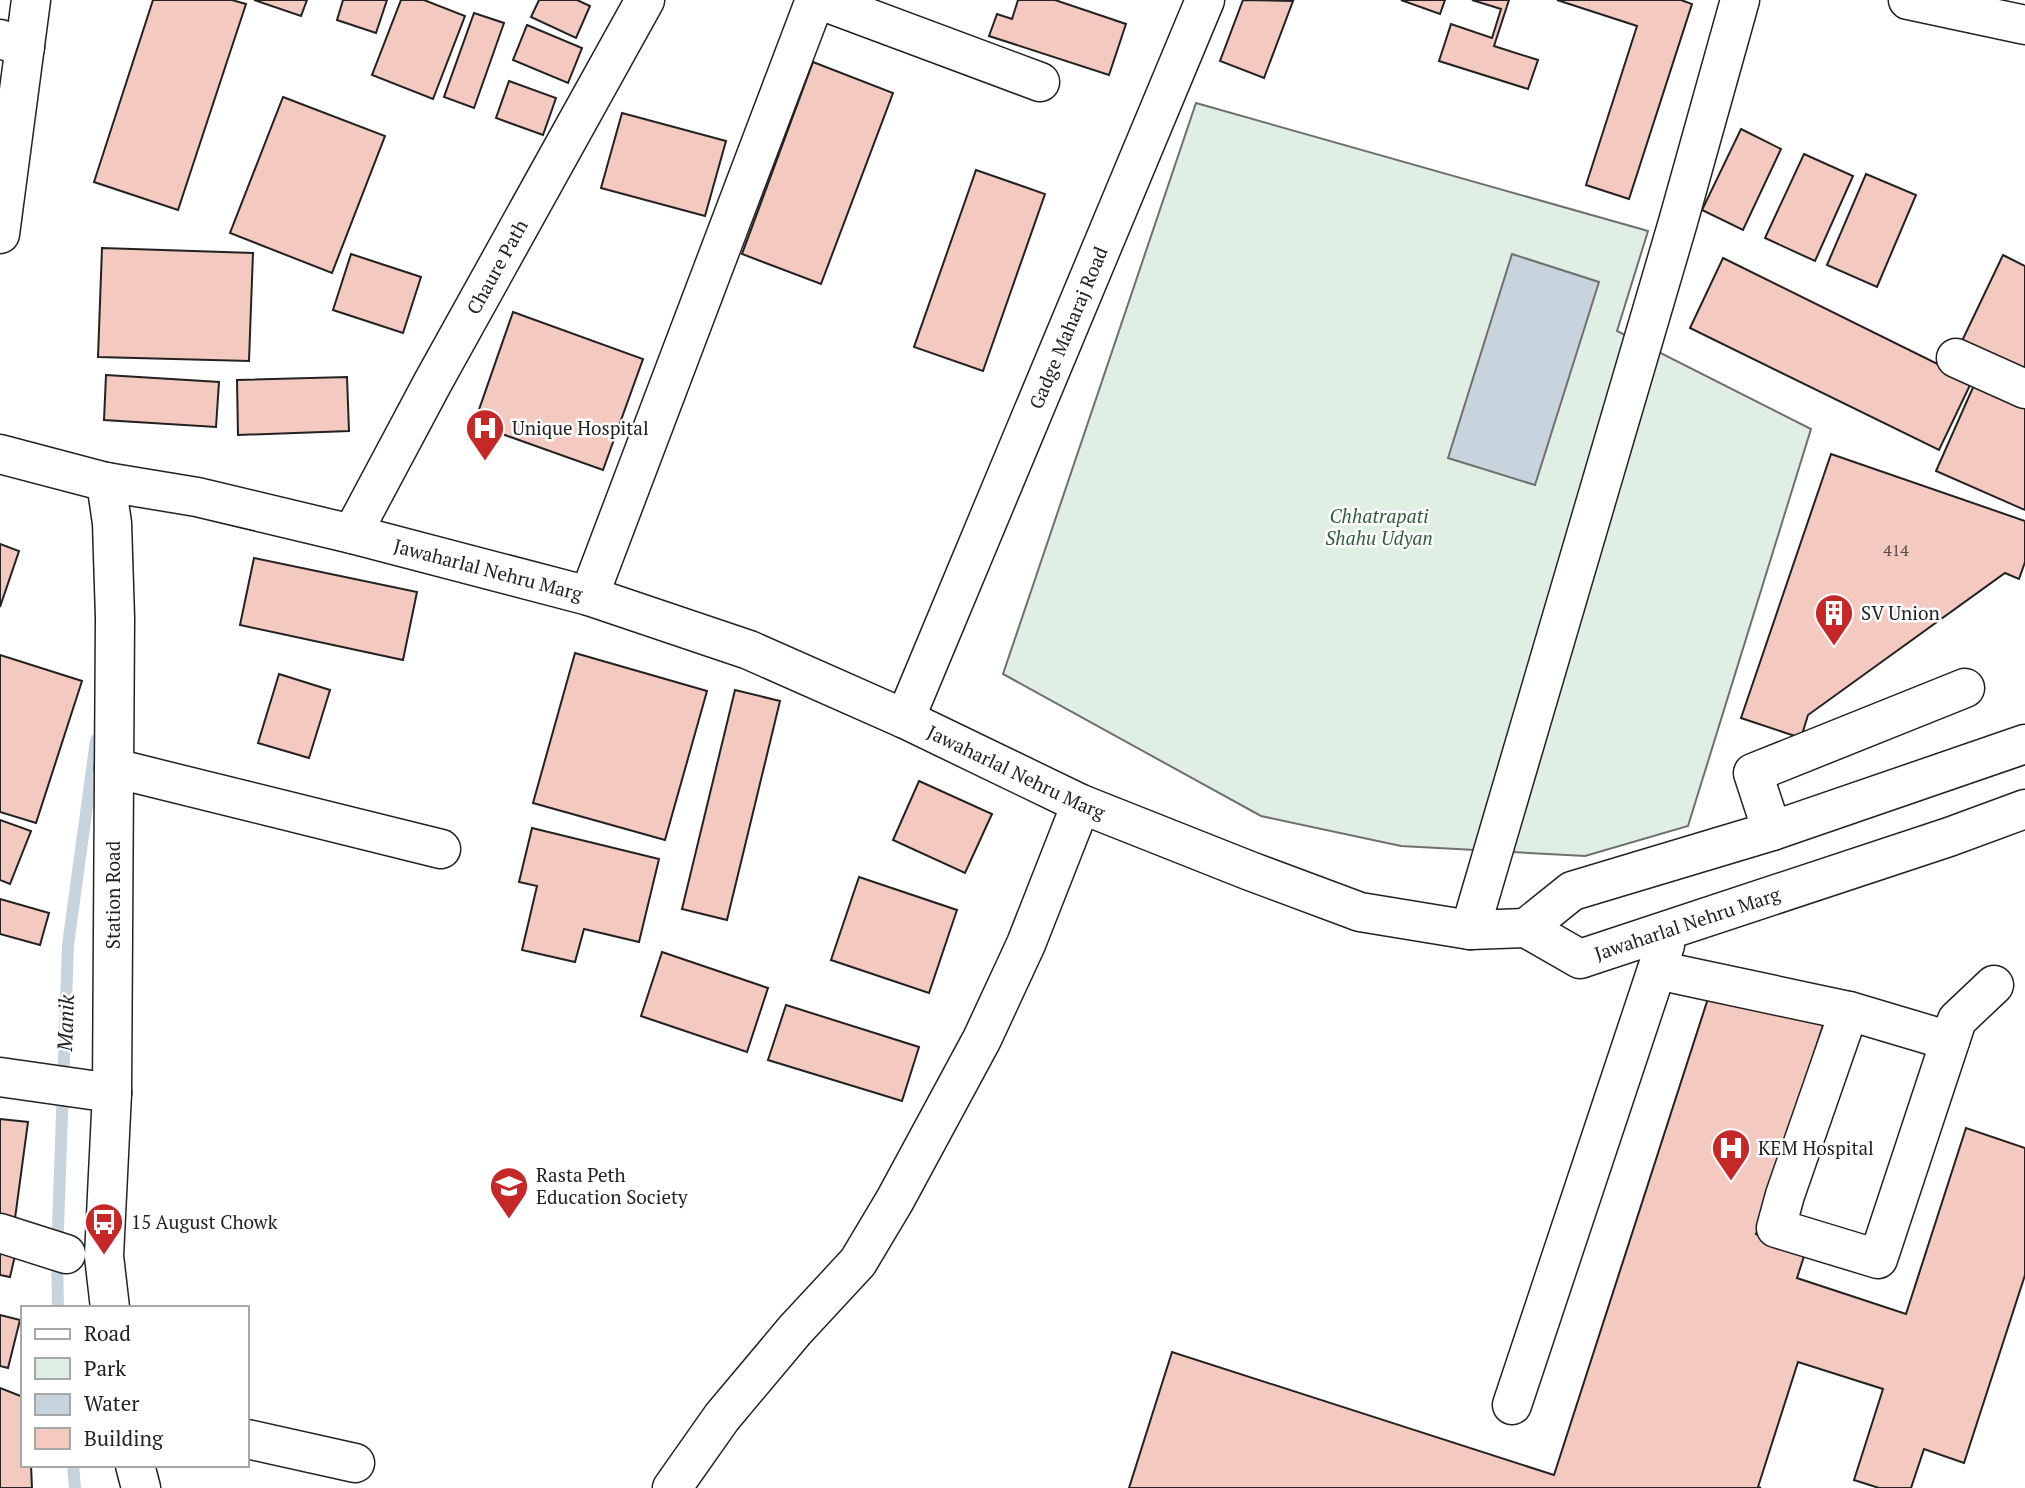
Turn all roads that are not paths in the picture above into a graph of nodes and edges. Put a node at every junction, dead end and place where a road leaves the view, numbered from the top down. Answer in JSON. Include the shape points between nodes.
{"nodes":[{"id":1,"x":31,"y":0,"type":"edge"},
{"id":2,"x":645,"y":0,"type":"edge"},
{"id":3,"x":815,"y":0,"type":"edge"},
{"id":4,"x":820,"y":0,"type":"edge"},
{"id":5,"x":1205,"y":0,"type":"edge"},
{"id":6,"x":1740,"y":0,"type":"edge"},
{"id":7,"x":1908,"y":0,"type":"edge"},
{"id":8,"x":2025,"y":25,"type":"edge"},
{"id":9,"x":12,"y":43,"type":"edge"},
{"id":10,"x":1040,"y":82,"type":"dead end"},
{"id":11,"x":0,"y":234,"type":"edge"},
{"id":12,"x":1956,"y":358,"type":"dead end"},
{"id":13,"x":2025,"y":389,"type":"edge"},
{"id":14,"x":0,"y":454,"type":"edge"},
{"id":15,"x":106,"y":482,"type":"junction"},
{"id":16,"x":352,"y":534,"type":"junction"},
{"id":17,"x":589,"y":596,"type":"junction"},
{"id":18,"x":918,"y":687,"type":"junction"},
{"id":19,"x":1965,"y":688,"type":"dead end"},
{"id":20,"x":2025,"y":744,"type":"edge"},
{"id":21,"x":114,"y":768,"type":"junction"},
{"id":22,"x":1082,"y":804,"type":"junction"},
{"id":23,"x":2025,"y":809,"type":"edge"},
{"id":24,"x":1772,"y":831,"type":"junction"},
{"id":25,"x":441,"y":849,"type":"dead end"},
{"id":26,"x":1526,"y":928,"type":"junction"},
{"id":27,"x":1670,"y":929,"type":"junction"},
{"id":28,"x":1470,"y":930,"type":"junction"},
{"id":29,"x":1657,"y":970,"type":"junction"},
{"id":30,"x":1994,"y":985,"type":"dead end"},
{"id":31,"x":1849,"y":1012,"type":"junction"},
{"id":32,"x":1950,"y":1041,"type":"junction"},
{"id":33,"x":0,"y":1077,"type":"edge"},
{"id":34,"x":112,"y":1093,"type":"junction"},
{"id":35,"x":0,"y":1233,"type":"edge"},
{"id":36,"x":60,"y":1252,"type":"dead end"},
{"id":37,"x":110,"y":1306,"type":"edge"},
{"id":38,"x":1512,"y":1405,"type":"dead end"},
{"id":39,"x":248,"y":1439,"type":"edge"},
{"id":40,"x":355,"y":1463,"type":"dead end"},
{"id":41,"x":136,"y":1467,"type":"edge"},
{"id":42,"x":141,"y":1488,"type":"edge"},
{"id":43,"x":672,"y":1488,"type":"edge"}],
"edges":[{"from":1,"to":9,"type":"street"},
{"from":2,"to":16,"type":"street","name":"Chaure Path"},
{"from":3,"to":17,"type":"street"},
{"from":4,"to":10,"type":"street"},
{"from":5,"to":18,"type":"street","name":"Gadge Maharaj Road"},
{"from":6,"to":28,"type":"street"},
{"from":7,"to":8,"type":"street"},
{"from":9,"to":11,"type":"street"},
{"from":12,"to":13,"type":"street"},
{"from":14,"to":15,"type":"street","name":"Jawaharlal Nehru Marg"},
{"from":15,"to":16,"type":"street","name":"Jawaharlal Nehru Marg","via":[[197,496]]},
{"from":15,"to":21,"type":"street","name":"Station Road","via":[[114,555]]},
{"from":16,"to":17,"type":"street","name":"Jawaharlal Nehru Marg"},
{"from":17,"to":18,"type":"street","name":"Jawaharlal Nehru Marg","via":[[749,650]]},
{"from":18,"to":22,"type":"street","name":"Jawaharlal Nehru Marg"},
{"from":19,"to":24,"type":"street","via":[[1753,774]]},
{"from":20,"to":24,"type":"street"},
{"from":21,"to":25,"type":"street"},
{"from":21,"to":34,"type":"street","name":"Station Road"},
{"from":22,"to":28,"type":"street","name":"Jawaharlal Nehru Marg","via":[[1360,912]]},
{"from":22,"to":43,"type":"street","via":[[1026,944],[982,1038],[870,1242],[858,1262],[722,1416]]},
{"from":23,"to":27,"type":"street","name":"Jawaharlal Nehru Marg"},
{"from":24,"to":26,"type":"street","via":[[1572,891]]},
{"from":26,"to":27,"type":"street","name":"Jawaharlal Nehru Marg","via":[[1580,959]]},
{"from":26,"to":28,"type":"street","name":"Jawaharlal Nehru Marg"},
{"from":27,"to":29,"type":"street"},
{"from":29,"to":31,"type":"street"},
{"from":29,"to":38,"type":"street"},
{"from":30,"to":32,"type":"street","via":[[1957,1020]]},
{"from":31,"to":32,"type":"street"},
{"from":31,"to":32,"type":"street","via":[[1776,1228],[1878,1259]]},
{"from":33,"to":34,"type":"street"},
{"from":34,"to":37,"type":"street","name":"Station Road","via":[[103,1256]]},
{"from":35,"to":36,"type":"street"},
{"from":39,"to":40,"type":"street"},
{"from":41,"to":42,"type":"street"}]}
